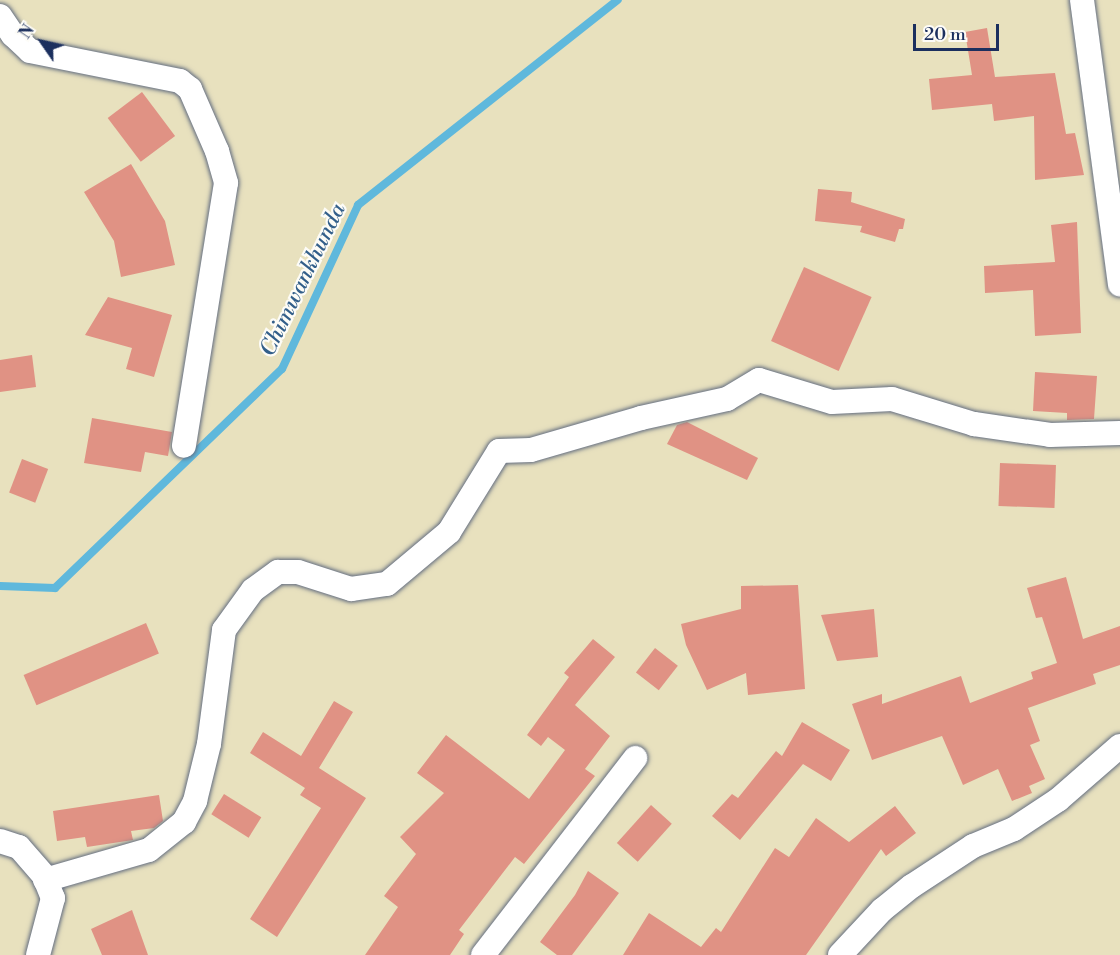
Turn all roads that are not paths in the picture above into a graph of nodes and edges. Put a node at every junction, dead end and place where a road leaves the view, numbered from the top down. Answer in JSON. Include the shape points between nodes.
{"nodes":[{"id":1,"x":1082,"y":0,"type":"edge"},
{"id":2,"x":0,"y":16,"type":"edge"},
{"id":3,"x":1120,"y":284,"type":"edge"},
{"id":4,"x":1120,"y":433,"type":"edge"},
{"id":5,"x":184,"y":446,"type":"dead end"},
{"id":6,"x":1120,"y":746,"type":"edge"},
{"id":7,"x":634,"y":758,"type":"dead end"},
{"id":8,"x":0,"y":841,"type":"edge"},
{"id":9,"x":45,"y":880,"type":"junction"},
{"id":10,"x":38,"y":955,"type":"edge"},
{"id":11,"x":483,"y":955,"type":"edge"},
{"id":12,"x":840,"y":955,"type":"edge"}],
"edges":[{"from":1,"to":3,"type":"street"},
{"from":2,"to":5,"type":"street","via":[[30,51],[180,81],[190,89],[217,151],[226,183]]},
{"from":4,"to":9,"type":"street","via":[[1050,435],[974,424],[892,399],[832,402],[759,380],[727,399],[641,418],[531,450],[499,451],[449,532],[387,584],[351,589],[298,572],[278,572],[253,590],[224,630],[209,744],[195,801],[184,822],[148,850]]},
{"from":6,"to":12,"type":"street","via":[[1058,800],[1014,829],[973,846],[912,886],[882,910]]},
{"from":7,"to":11,"type":"street"},
{"from":8,"to":9,"type":"street","via":[[19,847]]},
{"from":9,"to":10,"type":"street","via":[[53,898]]}]}
